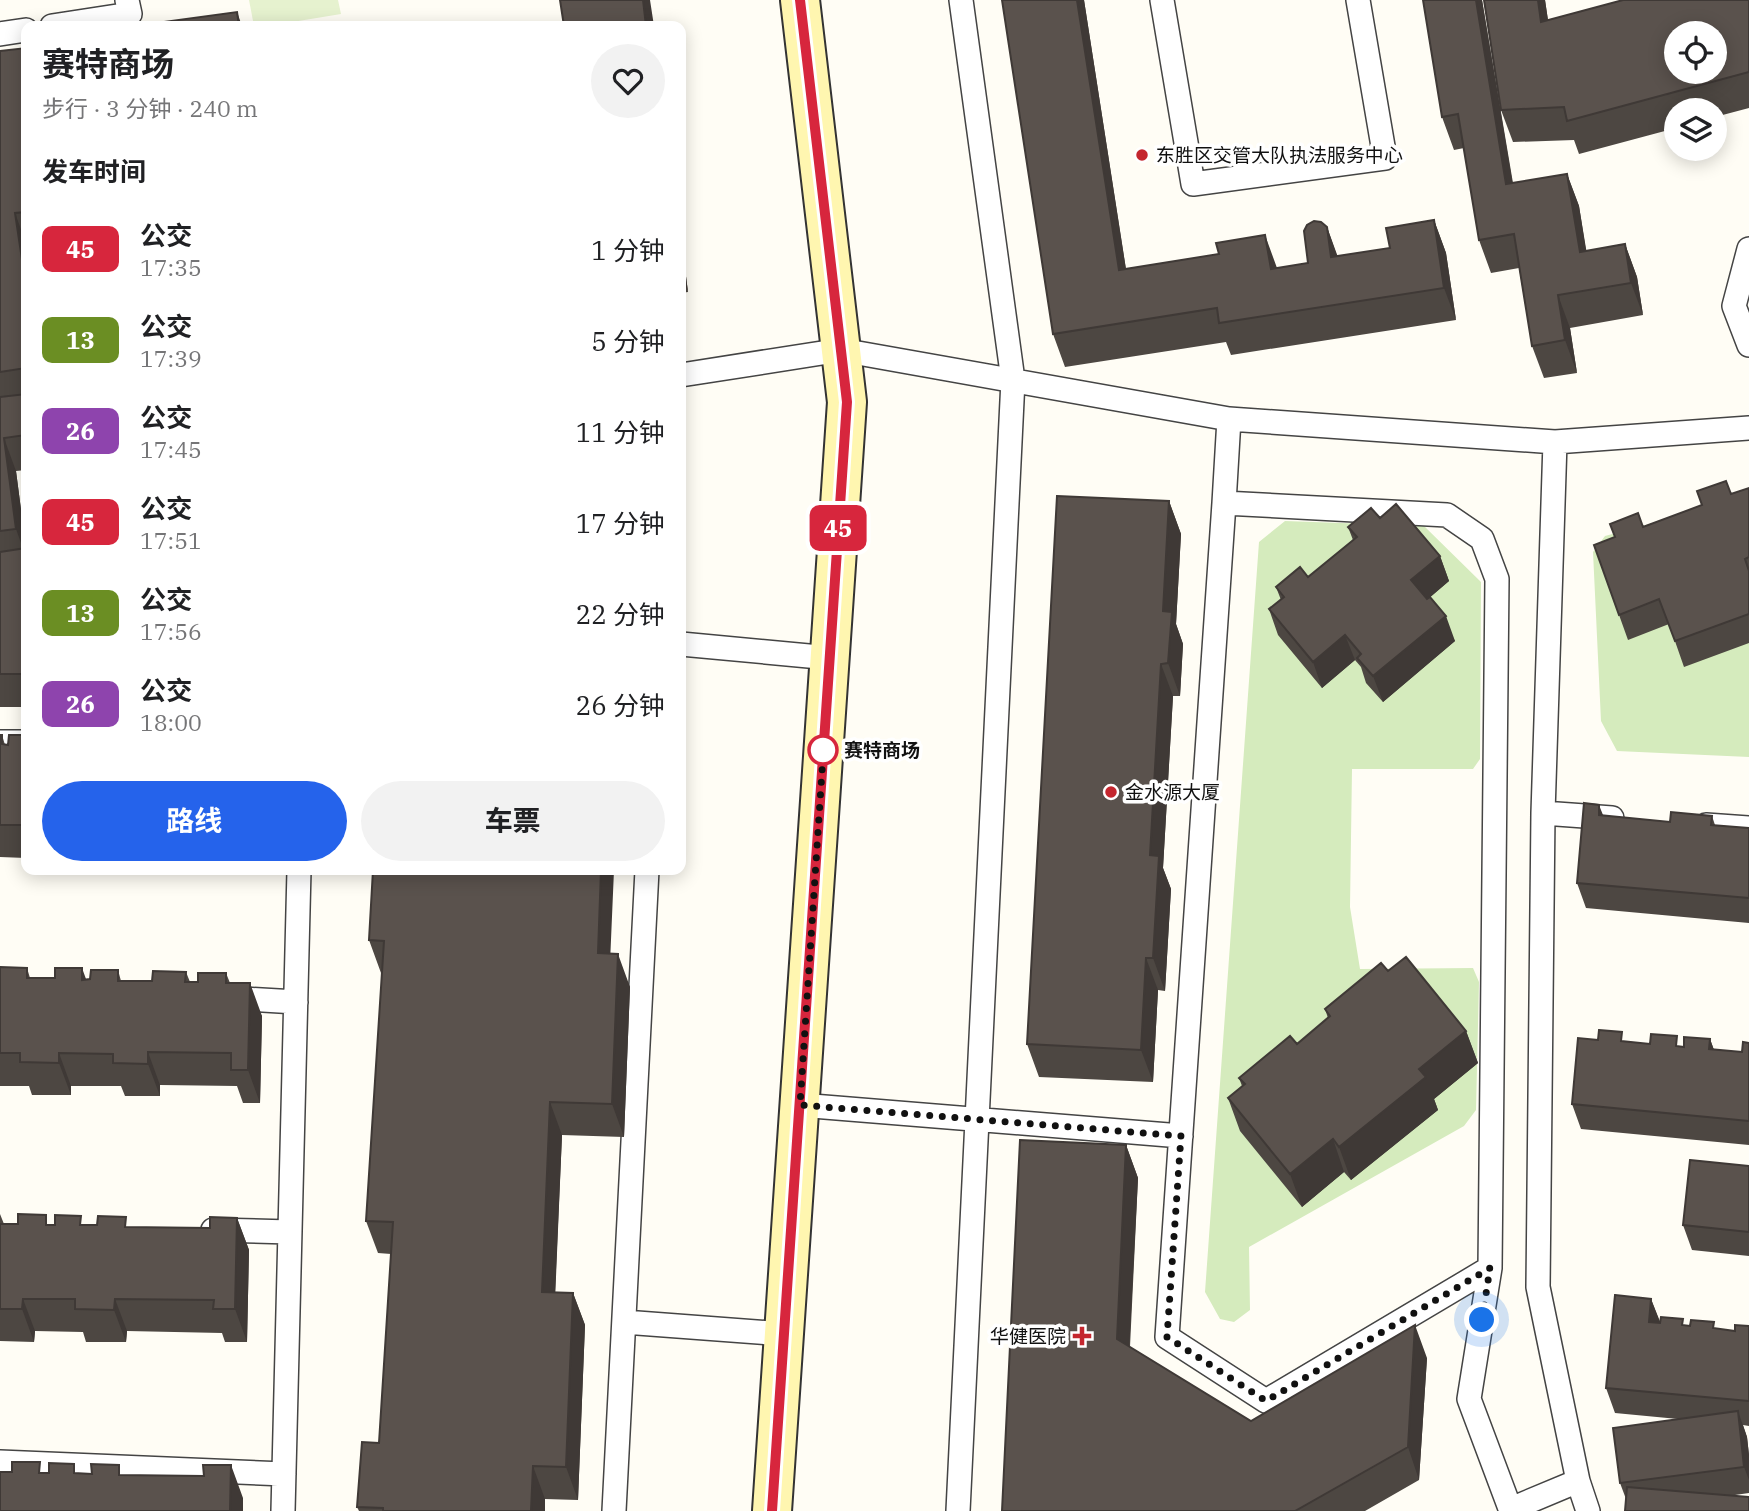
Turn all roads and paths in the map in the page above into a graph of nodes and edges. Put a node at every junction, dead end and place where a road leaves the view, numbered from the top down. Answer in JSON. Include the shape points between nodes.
{"nodes":[{"id":1,"x":128,"y":0,"type":"edge"},
{"id":2,"x":800,"y":0,"type":"edge"},
{"id":3,"x":961,"y":0,"type":"edge"},
{"id":4,"x":1162,"y":0,"type":"edge"},
{"id":5,"x":1358,"y":0,"type":"edge"},
{"id":6,"x":84,"y":21,"type":"edge"},
{"id":7,"x":21,"y":31,"type":"edge"},
{"id":8,"x":0,"y":34,"type":"edge"},
{"id":9,"x":1749,"y":249,"type":"edge"},
{"id":10,"x":1749,"y":345,"type":"edge"},
{"id":11,"x":841,"y":350,"type":"junction"},
{"id":12,"x":686,"y":374,"type":"edge"},
{"id":13,"x":1013,"y":380,"type":"junction"},
{"id":14,"x":1229,"y":419,"type":"junction"},
{"id":15,"x":1749,"y":428,"type":"edge"},
{"id":16,"x":1555,"y":442,"type":"junction"},
{"id":17,"x":1224,"y":503,"type":"junction"},
{"id":18,"x":686,"y":644,"type":"edge"},
{"id":19,"x":830,"y":658,"type":"junction"},
{"id":20,"x":0,"y":741,"type":"edge"},
{"id":21,"x":21,"y":742,"type":"edge"},
{"id":22,"x":1544,"y":813,"type":"junction"},
{"id":23,"x":1639,"y":820,"type":"edge"},
{"id":24,"x":1681,"y":823,"type":"edge"},
{"id":25,"x":1749,"y":828,"type":"edge"},
{"id":26,"x":299,"y":875,"type":"edge"},
{"id":27,"x":647,"y":875,"type":"edge"},
{"id":28,"x":202,"y":997,"type":"edge"},
{"id":29,"x":296,"y":1002,"type":"junction"},
{"id":30,"x":800,"y":1105,"type":"junction"},
{"id":31,"x":977,"y":1120,"type":"junction"},
{"id":32,"x":1181,"y":1136,"type":"junction"},
{"id":33,"x":194,"y":1229,"type":"edge"},
{"id":34,"x":290,"y":1232,"type":"junction"},
{"id":35,"x":1490,"y":1268,"type":"junction"},
{"id":36,"x":624,"y":1322,"type":"junction"},
{"id":37,"x":784,"y":1334,"type":"junction"},
{"id":38,"x":0,"y":1462,"type":"edge"},
{"id":39,"x":284,"y":1474,"type":"junction"},
{"id":40,"x":1578,"y":1480,"type":"junction"},
{"id":41,"x":1511,"y":1510,"type":"edge"},
{"id":42,"x":283,"y":1511,"type":"edge"},
{"id":43,"x":614,"y":1511,"type":"edge"},
{"id":44,"x":772,"y":1511,"type":"edge"},
{"id":45,"x":958,"y":1511,"type":"edge"},
{"id":46,"x":1588,"y":1511,"type":"edge"}],
"edges":[{"from":1,"to":6,"type":"lane","via":[[130,14]]},
{"from":2,"to":11,"type":"main road"},
{"from":3,"to":13,"type":"lane"},
{"from":4,"to":5,"type":"lane","via":[[1193,184],[1385,158]]},
{"from":7,"to":8,"type":"lane"},
{"from":9,"to":10,"type":"lane","via":[[1734,306]]},
{"from":11,"to":12,"type":"lane"},
{"from":11,"to":13,"type":"lane"},
{"from":11,"to":19,"type":"main road","via":[[847,402]]},
{"from":13,"to":14,"type":"lane"},
{"from":13,"to":31,"type":"lane"},
{"from":14,"to":16,"type":"lane"},
{"from":14,"to":17,"type":"lane"},
{"from":15,"to":16,"type":"lane"},
{"from":16,"to":22,"type":"lane"},
{"from":17,"to":32,"type":"lane"},
{"from":17,"to":35,"type":"lane","via":[[1447,515],[1482,540],[1497,579]]},
{"from":18,"to":19,"type":"lane"},
{"from":19,"to":30,"type":"main road"},
{"from":20,"to":21,"type":"lane"},
{"from":22,"to":23,"type":"lane"},
{"from":22,"to":40,"type":"lane","via":[[1538,1287]]},
{"from":24,"to":25,"type":"lane"},
{"from":26,"to":29,"type":"lane"},
{"from":27,"to":36,"type":"lane"},
{"from":28,"to":29,"type":"lane"},
{"from":29,"to":34,"type":"lane"},
{"from":30,"to":31,"type":"lane"},
{"from":30,"to":37,"type":"main road"},
{"from":31,"to":32,"type":"lane"},
{"from":31,"to":45,"type":"lane"},
{"from":32,"to":35,"type":"lane","via":[[1167,1337],[1266,1401]]},
{"from":33,"to":34,"type":"lane"},
{"from":34,"to":39,"type":"lane"},
{"from":35,"to":41,"type":"lane","via":[[1469,1399]]},
{"from":36,"to":37,"type":"lane"},
{"from":36,"to":43,"type":"lane"},
{"from":37,"to":44,"type":"main road"},
{"from":38,"to":39,"type":"lane"},
{"from":39,"to":42,"type":"lane"},
{"from":40,"to":41,"type":"lane"},
{"from":40,"to":46,"type":"lane"}]}
